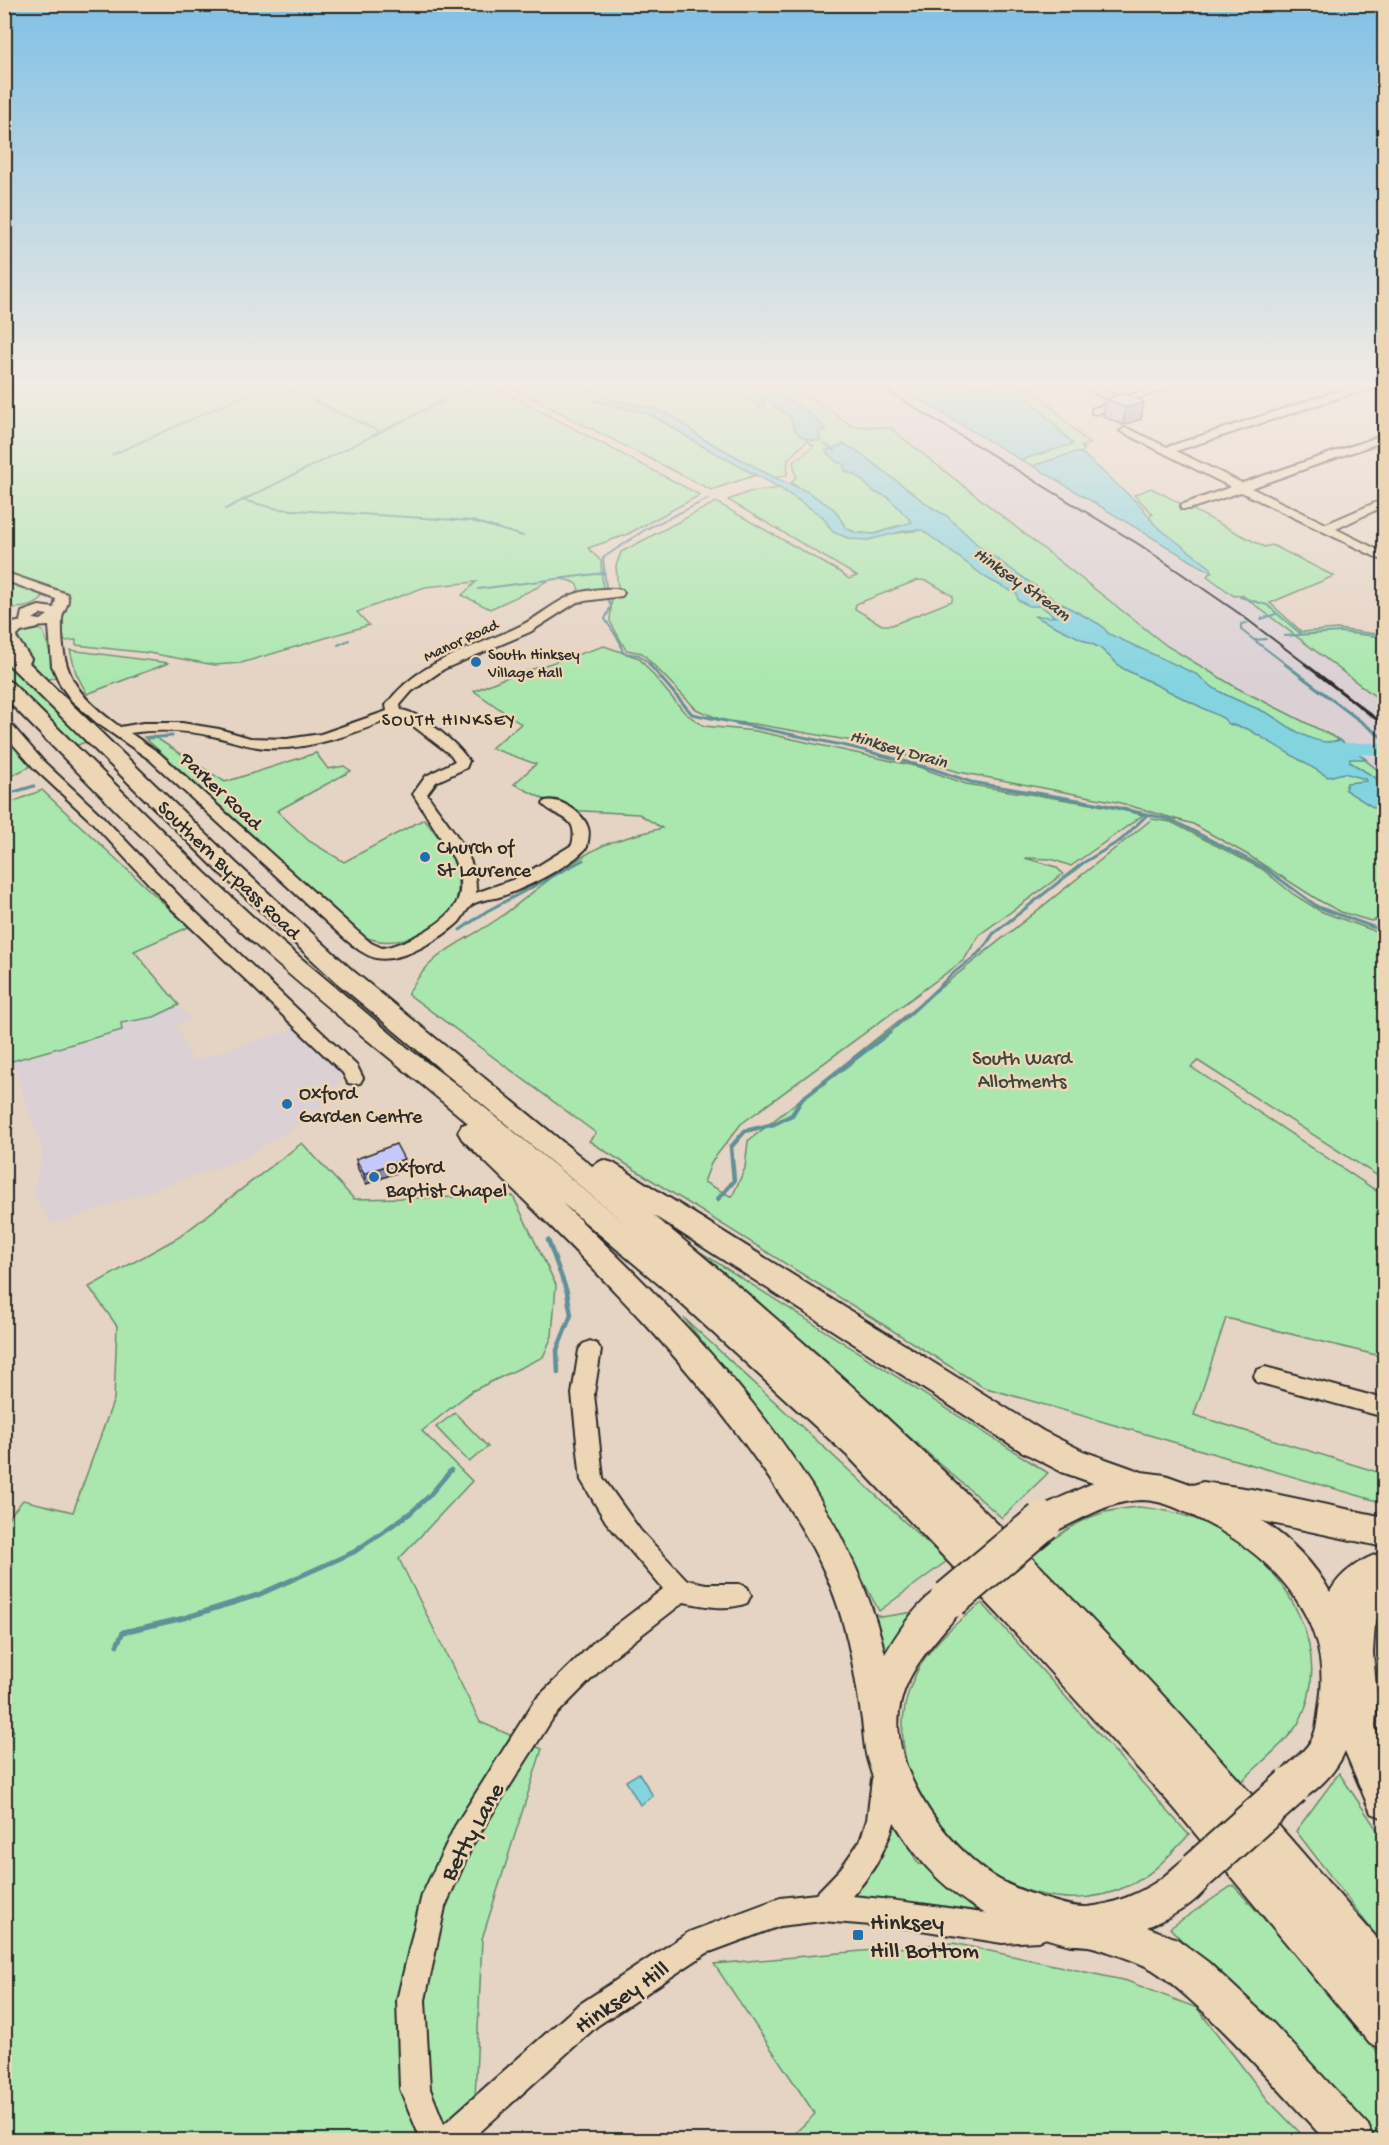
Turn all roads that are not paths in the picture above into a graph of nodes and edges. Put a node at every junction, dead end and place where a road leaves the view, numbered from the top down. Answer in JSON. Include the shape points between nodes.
{"nodes":[{"id":1,"x":1233,"y":484,"type":"edge"},
{"id":2,"x":1252,"y":484,"type":"edge"},
{"id":3,"x":1241,"y":488,"type":"junction"},
{"id":4,"x":1384,"y":502,"type":"edge"},
{"id":5,"x":1185,"y":507,"type":"dead end"},
{"id":6,"x":1326,"y":529,"type":"junction"},
{"id":7,"x":1384,"y":557,"type":"edge"},
{"id":8,"x":4,"y":576,"type":"edge"},
{"id":9,"x":50,"y":590,"type":"junction"},
{"id":10,"x":610,"y":593,"type":"dead end"},
{"id":11,"x":5,"y":612,"type":"edge"},
{"id":12,"x":55,"y":616,"type":"junction"},
{"id":13,"x":36,"y":617,"type":"junction"},
{"id":14,"x":55,"y":644,"type":"junction"},
{"id":15,"x":4,"y":649,"type":"edge"},
{"id":16,"x":30,"y":675,"type":"junction"},
{"id":17,"x":4,"y":686,"type":"edge"},
{"id":18,"x":394,"y":713,"type":"junction"},
{"id":19,"x":4,"y":725,"type":"edge"},
{"id":20,"x":118,"y":732,"type":"junction"},
{"id":21,"x":555,"y":807,"type":"dead end"},
{"id":22,"x":466,"y":900,"type":"junction"},
{"id":23,"x":400,"y":1055,"type":"junction"},
{"id":24,"x":354,"y":1078,"type":"dead end"},
{"id":25,"x":465,"y":1078,"type":"junction"},
{"id":26,"x":590,"y":1350,"type":"dead end"},
{"id":27,"x":1265,"y":1376,"type":"dead end"},
{"id":28,"x":1384,"y":1408,"type":"edge"},
{"id":29,"x":1157,"y":1489,"type":"junction"},
{"id":30,"x":1384,"y":1532,"type":"edge"},
{"id":31,"x":1384,"y":1567,"type":"edge"},
{"id":32,"x":1384,"y":1588,"type":"edge"},
{"id":33,"x":681,"y":1590,"type":"junction"},
{"id":34,"x":739,"y":1595,"type":"dead end"},
{"id":35,"x":1332,"y":1631,"type":"junction"},
{"id":36,"x":1341,"y":1667,"type":"junction"},
{"id":37,"x":880,"y":1719,"type":"junction"},
{"id":38,"x":1357,"y":1726,"type":"junction"},
{"id":39,"x":886,"y":1765,"type":"junction"},
{"id":40,"x":1384,"y":1800,"type":"edge"},
{"id":41,"x":822,"y":1907,"type":"junction"},
{"id":42,"x":1079,"y":1926,"type":"junction"},
{"id":43,"x":1384,"y":1976,"type":"edge"},
{"id":44,"x":1384,"y":2030,"type":"edge"},
{"id":45,"x":436,"y":2140,"type":"edge"},
{"id":46,"x":449,"y":2140,"type":"edge"},
{"id":47,"x":1353,"y":2140,"type":"edge"}],
"edges":[{"from":1,"to":3,"type":"street"},
{"from":2,"to":3,"type":"street"},
{"from":3,"to":5,"type":"street"},
{"from":3,"to":6,"type":"street"},
{"from":4,"to":6,"type":"street"},
{"from":6,"to":7,"type":"street"},
{"from":8,"to":9,"type":"street"},
{"from":9,"to":12,"type":"street","name":"Parker Road","via":[[63,597]]},
{"from":9,"to":13,"type":"street","via":[[50,600]]},
{"from":10,"to":18,"type":"street","name":"Manor Road","via":[[573,599],[525,629],[439,666],[400,694],[393,705]]},
{"from":11,"to":13,"type":"highway"},
{"from":12,"to":13,"type":"street","via":[[52,611]]},
{"from":12,"to":14,"type":"street","name":"Parker Road"},
{"from":13,"to":14,"type":"street","name":"Parker Road"},
{"from":13,"to":16,"type":"highway","via":[[7,635]]},
{"from":14,"to":20,"type":"street","name":"Parker Road","via":[[61,673],[69,687]]},
{"from":15,"to":16,"type":"highway","name":"Southern By-pass Road"},
{"from":16,"to":25,"type":"highway","name":"Southern By-pass Road","via":[[279,917]]},
{"from":17,"to":23,"type":"highway","name":"Southern By-pass Road","via":[[256,933]]},
{"from":18,"to":20,"type":"street","via":[[310,740],[280,743],[252,743],[169,726]]},
{"from":18,"to":22,"type":"street","via":[[408,715],[462,761],[421,788],[420,794],[462,863],[468,881]]},
{"from":19,"to":24,"type":"street","via":[[178,905],[351,1070]]},
{"from":20,"to":22,"type":"street","name":"Parker Road","via":[[154,756],[370,950],[382,953],[410,946],[454,916]]},
{"from":21,"to":22,"type":"street","via":[[573,814],[580,827],[579,847],[504,890]]},
{"from":23,"to":37,"type":"highway","via":[[440,1102],[653,1310],[766,1446],[827,1540],[848,1586],[863,1631]]},
{"from":23,"to":44,"type":"highway","via":[[685,1290],[862,1449],[1187,1794]]},
{"from":25,"to":29,"type":"highway","via":[[616,1179],[1032,1441],[1073,1462]]},
{"from":25,"to":43,"type":"highway","via":[[711,1279],[884,1436],[1144,1701]]},
{"from":26,"to":33,"type":"street","via":[[583,1394],[592,1480],[632,1538]]},
{"from":27,"to":28,"type":"street"},
{"from":29,"to":30,"type":"highway","via":[[1251,1503]]},
{"from":29,"to":35,"type":"highway","via":[[1247,1527],[1304,1579]]},
{"from":29,"to":37,"type":"highway","bridge":true,"via":[[1091,1498],[1043,1521],[998,1557],[950,1599],[908,1647],[891,1678]]},
{"from":31,"to":35,"type":"highway","via":[[1356,1582],[1341,1601]]},
{"from":32,"to":38,"type":"highway","via":[[1366,1605],[1354,1639]]},
{"from":33,"to":34,"type":"street"},
{"from":33,"to":45,"type":"street","name":"Betty Lane","via":[[604,1649],[544,1709],[464,1834],[432,1905],[411,2000],[415,2089]]},
{"from":35,"to":36,"type":"highway"},
{"from":36,"to":38,"type":"highway"},
{"from":36,"to":42,"type":"highway","bridge":true,"via":[[1339,1705],[1328,1747],[1292,1786],[1172,1895],[1136,1912]]},
{"from":37,"to":39,"type":"highway"},
{"from":38,"to":40,"type":"highway","via":[[1366,1761]]},
{"from":39,"to":41,"type":"street","via":[[879,1832],[865,1862]]},
{"from":39,"to":42,"type":"highway","via":[[922,1832],[942,1858],[978,1889],[1021,1910]]},
{"from":41,"to":42,"type":"street","name":"Hinksey Hill","via":[[908,1914],[1002,1929]]},
{"from":41,"to":46,"type":"street","name":"Hinksey Hill","via":[[780,1912],[699,1942],[587,2016]]},
{"from":42,"to":47,"type":"highway","via":[[1162,1953],[1194,1976],[1256,2034]]}]}
